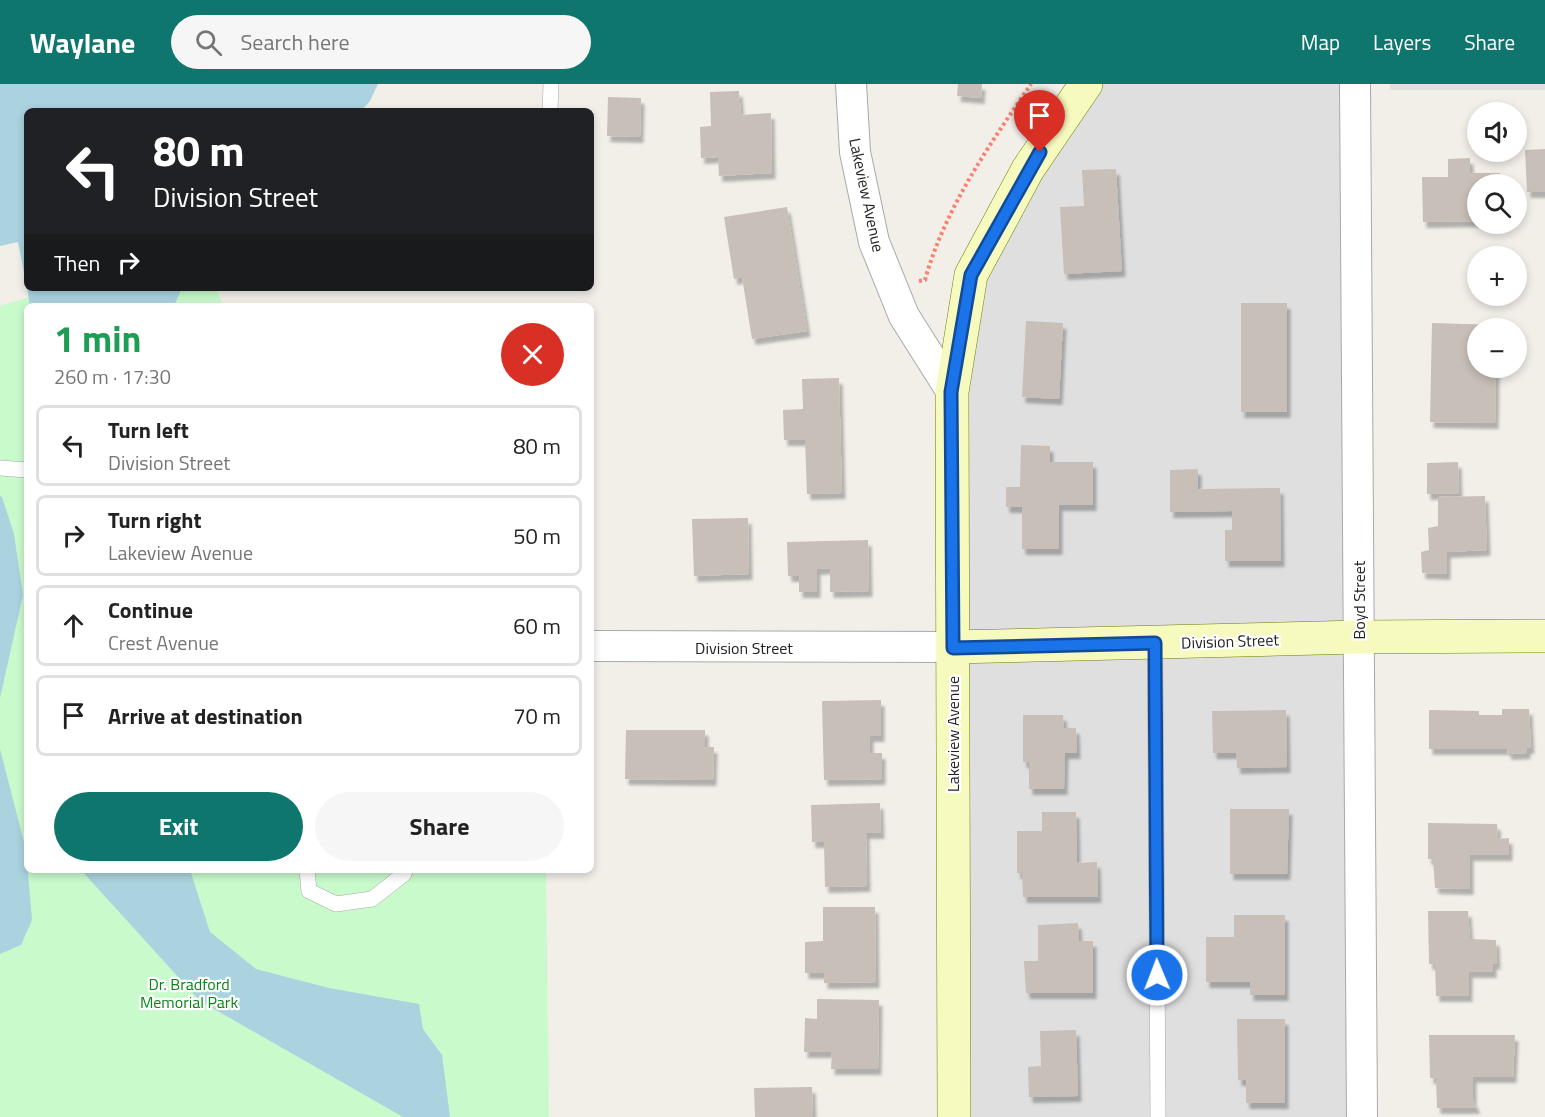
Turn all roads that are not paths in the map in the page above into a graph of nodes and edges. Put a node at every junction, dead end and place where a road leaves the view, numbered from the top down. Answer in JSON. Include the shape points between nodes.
{"nodes":[{"id":1,"x":551,"y":84,"type":"edge"},
{"id":2,"x":851,"y":84,"type":"edge"},
{"id":3,"x":1086,"y":84,"type":"edge"},
{"id":4,"x":1355,"y":84,"type":"edge"},
{"id":5,"x":550,"y":108,"type":"edge"},
{"id":6,"x":951,"y":392,"type":"junction"},
{"id":7,"x":0,"y":468,"type":"edge"},
{"id":8,"x":24,"y":470,"type":"edge"},
{"id":9,"x":1545,"y":636,"type":"edge"},
{"id":10,"x":1359,"y":637,"type":"junction"},
{"id":11,"x":1155,"y":643,"type":"junction"},
{"id":12,"x":594,"y":646,"type":"edge"},
{"id":13,"x":953,"y":648,"type":"junction"},
{"id":14,"x":307,"y":873,"type":"edge"},
{"id":15,"x":404,"y":873,"type":"edge"},
{"id":16,"x":954,"y":1117,"type":"edge"},
{"id":17,"x":1158,"y":1117,"type":"edge"},
{"id":18,"x":1362,"y":1117,"type":"edge"}],
"edges":[{"from":1,"to":5,"type":"lane"},
{"from":2,"to":6,"type":"street","name":"Lakeview Avenue","via":[[855,152],[874,242],[904,316]]},
{"from":3,"to":6,"type":"street","via":[[1028,169],[971,275]]},
{"from":4,"to":10,"type":"street","name":"Boyd Street"},
{"from":6,"to":13,"type":"street","name":"Lakeview Avenue"},
{"from":7,"to":8,"type":"lane"},
{"from":9,"to":10,"type":"street","name":"Division Street"},
{"from":10,"to":11,"type":"street","name":"Division Street"},
{"from":10,"to":18,"type":"street","name":"Boyd Street"},
{"from":11,"to":13,"type":"street","name":"Division Street"},
{"from":11,"to":17,"type":"lane"},
{"from":12,"to":13,"type":"street","name":"Division Street"},
{"from":13,"to":16,"type":"street","name":"Lakeview Avenue"},
{"from":14,"to":15,"type":"lane","via":[[309,891],[336,904],[372,899]]}]}
